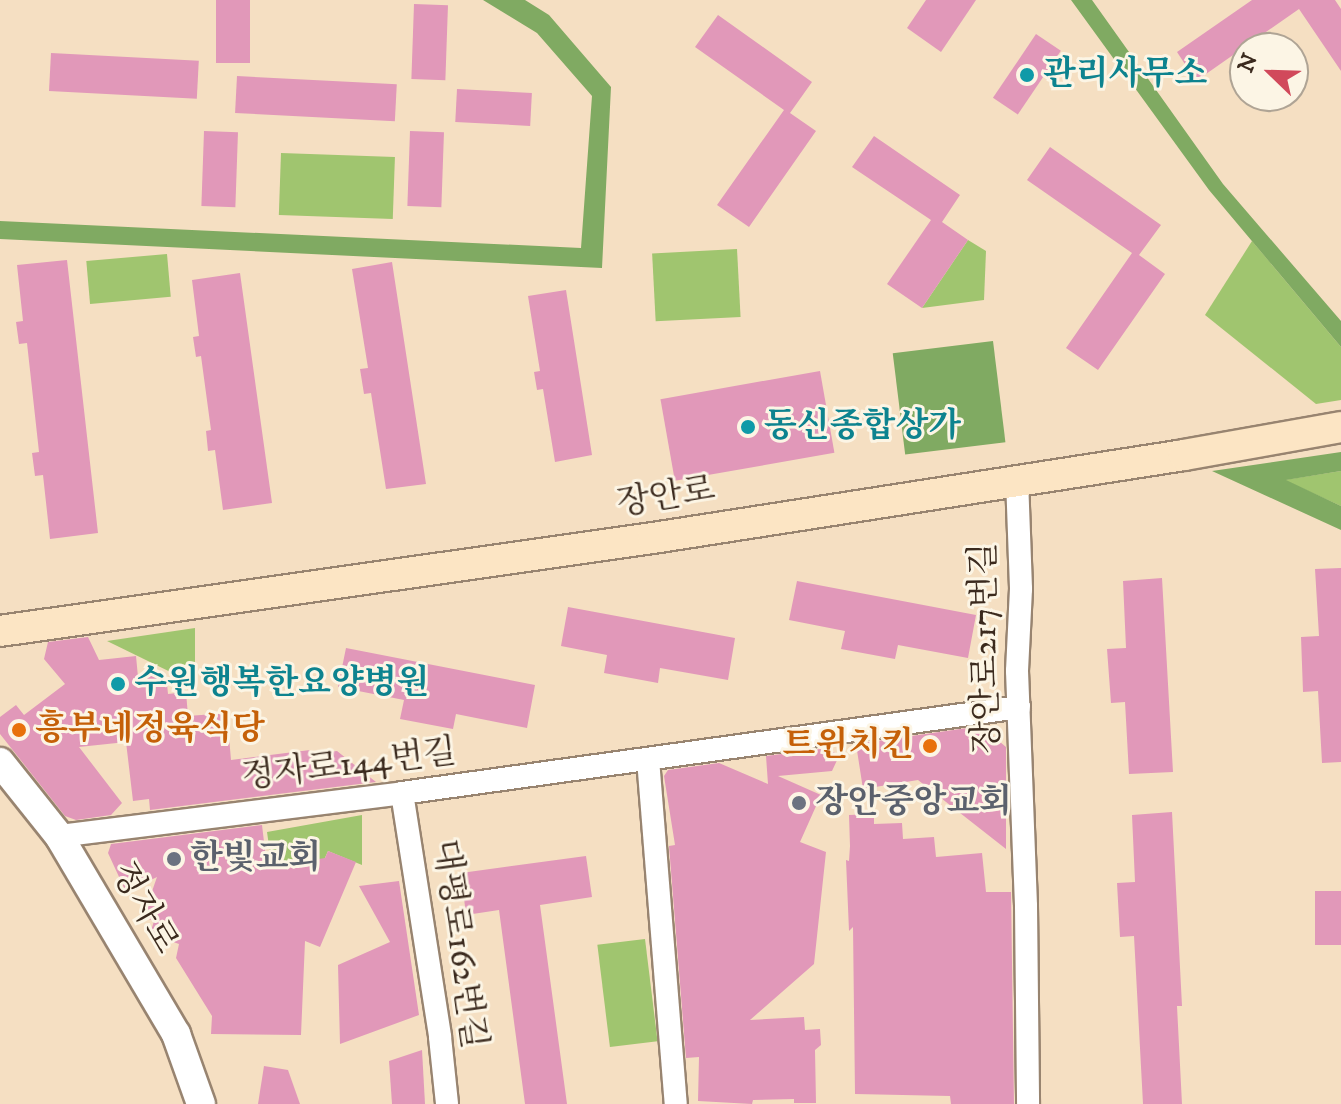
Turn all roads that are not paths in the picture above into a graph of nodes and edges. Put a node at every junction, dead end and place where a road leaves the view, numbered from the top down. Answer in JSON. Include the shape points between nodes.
{"nodes":[{"id":1,"x":1341,"y":427,"type":"edge"},
{"id":2,"x":1017,"y":479,"type":"junction"},
{"id":3,"x":0,"y":631,"type":"edge"},
{"id":4,"x":1019,"y":707,"type":"junction"},
{"id":5,"x":648,"y":759,"type":"junction"},
{"id":6,"x":0,"y":762,"type":"edge"},
{"id":7,"x":402,"y":793,"type":"junction"},
{"id":8,"x":59,"y":836,"type":"junction"},
{"id":9,"x":201,"y":1104,"type":"edge"},
{"id":10,"x":447,"y":1104,"type":"edge"},
{"id":11,"x":676,"y":1104,"type":"edge"},
{"id":12,"x":1028,"y":1104,"type":"edge"}],
"edges":[{"from":1,"to":2,"type":"main road","name":"장안로"},
{"from":2,"to":3,"type":"main road","name":"장안로","via":[[653,538]]},
{"from":2,"to":4,"type":"street","name":"장안로217번길"},
{"from":4,"to":5,"type":"street","name":"정자로144번길"},
{"from":4,"to":12,"type":"street","name":"장안로217번길"},
{"from":5,"to":7,"type":"street","name":"정자로144번길"},
{"from":5,"to":11,"type":"street"},
{"from":6,"to":8,"type":"street","name":"정자로"},
{"from":7,"to":8,"type":"street","name":"정자로144번길"},
{"from":7,"to":10,"type":"street","name":"대평로162번길"},
{"from":8,"to":9,"type":"street","name":"정자로","via":[[176,1034]]}]}
